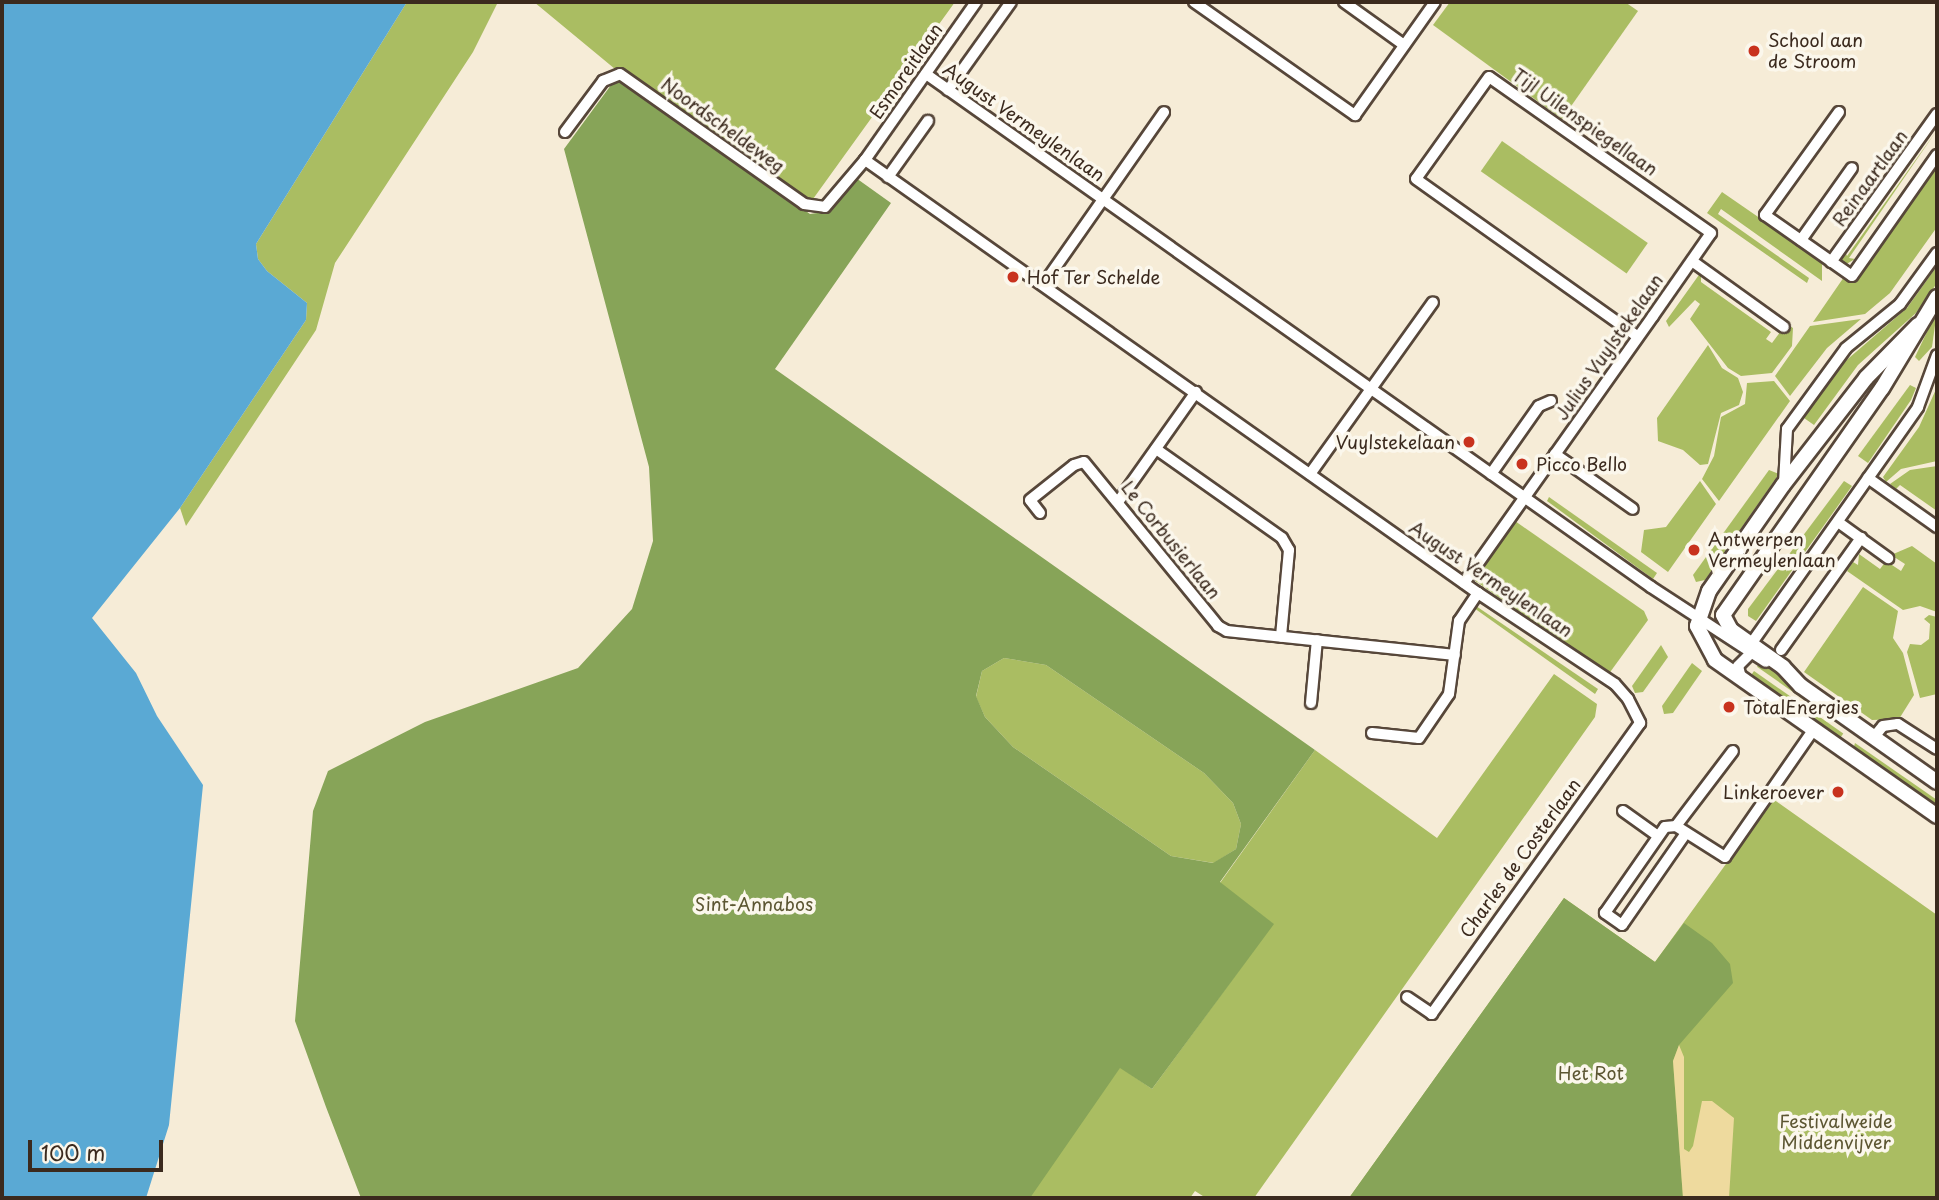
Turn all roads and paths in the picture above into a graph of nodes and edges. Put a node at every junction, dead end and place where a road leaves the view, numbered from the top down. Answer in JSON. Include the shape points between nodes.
{"nodes":[{"id":1,"x":976,"y":2,"type":"edge"},
{"id":2,"x":1011,"y":2,"type":"edge"},
{"id":3,"x":1194,"y":2,"type":"edge"},
{"id":4,"x":1344,"y":2,"type":"edge"},
{"id":5,"x":1435,"y":2,"type":"edge"},
{"id":6,"x":1404,"y":45,"type":"junction"},
{"id":7,"x":926,"y":74,"type":"junction"},
{"id":8,"x":948,"y":90,"type":"junction"},
{"id":9,"x":1164,"y":112,"type":"dead end"},
{"id":10,"x":1839,"y":112,"type":"dead end"},
{"id":11,"x":1937,"y":114,"type":"edge"},
{"id":12,"x":928,"y":121,"type":"dead end"},
{"id":13,"x":565,"y":132,"type":"dead end"},
{"id":14,"x":1937,"y":155,"type":"edge"},
{"id":15,"x":865,"y":160,"type":"junction"},
{"id":16,"x":1852,"y":168,"type":"dead end"},
{"id":17,"x":888,"y":177,"type":"junction"},
{"id":18,"x":1103,"y":199,"type":"junction"},
{"id":19,"x":1711,"y":233,"type":"joint"},
{"id":20,"x":1801,"y":240,"type":"junction"},
{"id":21,"x":1937,"y":253,"type":"edge"},
{"id":22,"x":1692,"y":261,"type":"junction"},
{"id":23,"x":1831,"y":262,"type":"junction"},
{"id":24,"x":1043,"y":285,"type":"junction"},
{"id":25,"x":1937,"y":297,"type":"edge"},
{"id":26,"x":1433,"y":302,"type":"dead end"},
{"id":27,"x":1918,"y":325,"type":"junction"},
{"id":28,"x":1784,"y":327,"type":"dead end"},
{"id":29,"x":1638,"y":337,"type":"junction"},
{"id":30,"x":1937,"y":355,"type":"edge"},
{"id":31,"x":1371,"y":389,"type":"junction"},
{"id":32,"x":1196,"y":392,"type":"junction"},
{"id":33,"x":1551,"y":401,"type":"dead end"},
{"id":34,"x":1156,"y":449,"type":"junction"},
{"id":35,"x":1555,"y":454,"type":"junction"},
{"id":36,"x":1310,"y":474,"type":"junction"},
{"id":37,"x":1492,"y":474,"type":"junction"},
{"id":38,"x":1868,"y":478,"type":"junction"},
{"id":39,"x":1783,"y":485,"type":"junction"},
{"id":40,"x":1525,"y":498,"type":"junction"},
{"id":41,"x":1118,"y":502,"type":"junction"},
{"id":42,"x":1633,"y":509,"type":"dead end"},
{"id":43,"x":1040,"y":513,"type":"dead end"},
{"id":44,"x":1838,"y":522,"type":"junction"},
{"id":45,"x":1937,"y":527,"type":"edge"},
{"id":46,"x":1861,"y":538,"type":"junction"},
{"id":47,"x":1888,"y":558,"type":"dead end"},
{"id":48,"x":1464,"y":583,"type":"junction"},
{"id":49,"x":1478,"y":593,"type":"junction"},
{"id":50,"x":1724,"y":609,"type":"junction"},
{"id":51,"x":1701,"y":621,"type":"junction"},
{"id":52,"x":1280,"y":636,"type":"junction"},
{"id":53,"x":1317,"y":640,"type":"junction"},
{"id":54,"x":1751,"y":649,"type":"junction"},
{"id":55,"x":1781,"y":650,"type":"dead end"},
{"id":56,"x":1455,"y":655,"type":"junction"},
{"id":57,"x":1741,"y":678,"type":"junction"},
{"id":58,"x":1311,"y":703,"type":"dead end"},
{"id":59,"x":1640,"y":723,"type":"joint"},
{"id":60,"x":1814,"y":729,"type":"junction"},
{"id":61,"x":1372,"y":733,"type":"dead end"},
{"id":62,"x":1874,"y":737,"type":"junction"},
{"id":63,"x":1937,"y":749,"type":"edge"},
{"id":64,"x":1733,"y":751,"type":"dead end"},
{"id":65,"x":1937,"y":782,"type":"edge"},
{"id":66,"x":1623,"y":811,"type":"dead end"},
{"id":67,"x":1937,"y":816,"type":"edge"},
{"id":68,"x":1676,"y":826,"type":"junction"},
{"id":69,"x":1686,"y":833,"type":"junction"},
{"id":70,"x":1658,"y":836,"type":"junction"},
{"id":71,"x":1407,"y":997,"type":"dead end"}],
"edges":[{"from":1,"to":7,"type":"street","name":"Esmoreitlaan"},
{"from":2,"to":8,"type":"street"},
{"from":3,"to":6,"type":"street","via":[[1354,115]]},
{"from":4,"to":6,"type":"street"},
{"from":5,"to":6,"type":"street"},
{"from":7,"to":8,"type":"street","name":"August Vermeylenlaan"},
{"from":7,"to":15,"type":"street","name":"Esmoreitlaan"},
{"from":8,"to":18,"type":"street","name":"August Vermeylenlaan"},
{"from":9,"to":18,"type":"street","name":"August Vermeylenlaan"},
{"from":10,"to":20,"type":"street","via":[[1765,215]]},
{"from":11,"to":23,"type":"street","name":"Reinaartlaan"},
{"from":12,"to":17,"type":"street"},
{"from":13,"to":15,"type":"street","name":"Noordscheldeweg","via":[[603,80],[616,73],[810,207],[830,202]]},
{"from":14,"to":23,"type":"street","via":[[1852,276]]},
{"from":15,"to":17,"type":"street","name":"August Vermeylenlaan"},
{"from":16,"to":20,"type":"street","name":"Reinaartlaan"},
{"from":17,"to":24,"type":"street","name":"August Vermeylenlaan"},
{"from":18,"to":24,"type":"street","name":"August Vermeylenlaan"},
{"from":18,"to":31,"type":"street","name":"August Vermeylenlaan"},
{"from":19,"to":22,"type":"street","name":"Julius Vuylstekelaan"},
{"from":19,"to":29,"type":"street","name":"Tijl Uilenspiegellaan","via":[[1489,77],[1416,179]]},
{"from":20,"to":23,"type":"street"},
{"from":21,"to":39,"type":"street","via":[[1900,304],[1846,348],[1787,429]]},
{"from":22,"to":28,"type":"street"},
{"from":22,"to":29,"type":"street","name":"Julius Vuylstekelaan"},
{"from":24,"to":32,"type":"street","name":"August Vermeylenlaan"},
{"from":25,"to":27,"type":"main road"},
{"from":26,"to":31,"type":"street"},
{"from":27,"to":39,"type":"main road","via":[[1866,378]]},
{"from":27,"to":50,"type":"main road","via":[[1882,388]]},
{"from":29,"to":35,"type":"street","name":"Julius Vuylstekelaan"},
{"from":30,"to":38,"type":"street","via":[[1918,407]]},
{"from":31,"to":36,"type":"street"},
{"from":31,"to":37,"type":"street","name":"August Vermeylenlaan"},
{"from":32,"to":34,"type":"street"},
{"from":32,"to":36,"type":"street","name":"August Vermeylenlaan"},
{"from":33,"to":37,"type":"street","via":[[1539,407]]},
{"from":34,"to":41,"type":"street"},
{"from":34,"to":52,"type":"street","via":[[1282,538],[1289,550]]},
{"from":35,"to":40,"type":"street","name":"Julius Vuylstekelaan"},
{"from":35,"to":42,"type":"street"},
{"from":36,"to":48,"type":"street","name":"August Vermeylenlaan"},
{"from":37,"to":40,"type":"street","name":"August Vermeylenlaan"},
{"from":38,"to":44,"type":"street"},
{"from":38,"to":45,"type":"street"},
{"from":39,"to":51,"type":"main road","via":[[1709,591]]},
{"from":40,"to":48,"type":"street","name":"Julius Vuylstekelaan"},
{"from":40,"to":51,"type":"street","name":"August Vermeylenlaan"},
{"from":41,"to":43,"type":"street","name":"Le Corbusierlaan","via":[[1088,465],[1079,462],[1030,500]]},
{"from":41,"to":52,"type":"street","name":"Le Corbusierlaan","via":[[1218,626]]},
{"from":44,"to":46,"type":"street"},
{"from":44,"to":54,"type":"street"},
{"from":46,"to":47,"type":"street"},
{"from":46,"to":55,"type":"street"},
{"from":48,"to":49,"type":"street","name":"August Vermeylenlaan"},
{"from":49,"to":56,"type":"street","via":[[1459,621]]},
{"from":49,"to":59,"type":"street","name":"August Vermeylenlaan","via":[[1615,684]]},
{"from":50,"to":51,"type":"street","via":[[1717,619]]},
{"from":50,"to":54,"type":"main road","via":[[1725,623]]},
{"from":51,"to":54,"type":"street","name":"August Vermeylenlaan"},
{"from":51,"to":57,"type":"main road","via":[[1709,653]]},
{"from":52,"to":53,"type":"street","name":"Le Corbusierlaan"},
{"from":53,"to":56,"type":"street","name":"Le Corbusierlaan"},
{"from":53,"to":58,"type":"street"},
{"from":54,"to":57,"type":"street","via":[[1738,666]]},
{"from":54,"to":62,"type":"main road"},
{"from":56,"to":61,"type":"street","via":[[1450,694],[1419,738]]},
{"from":57,"to":60,"type":"main road"},
{"from":59,"to":71,"type":"street","name":"Charles de Costerlaan","via":[[1432,1014]]},
{"from":60,"to":67,"type":"main road"},
{"from":60,"to":69,"type":"street","via":[[1725,857]]},
{"from":62,"to":63,"type":"street","via":[[1883,726],[1898,724]]},
{"from":62,"to":65,"type":"main road"},
{"from":64,"to":68,"type":"street"},
{"from":66,"to":70,"type":"street"},
{"from":68,"to":69,"type":"street"},
{"from":68,"to":70,"type":"street","via":[[1665,827]]},
{"from":69,"to":70,"type":"street","via":[[1622,925],[1605,913]]}]}
